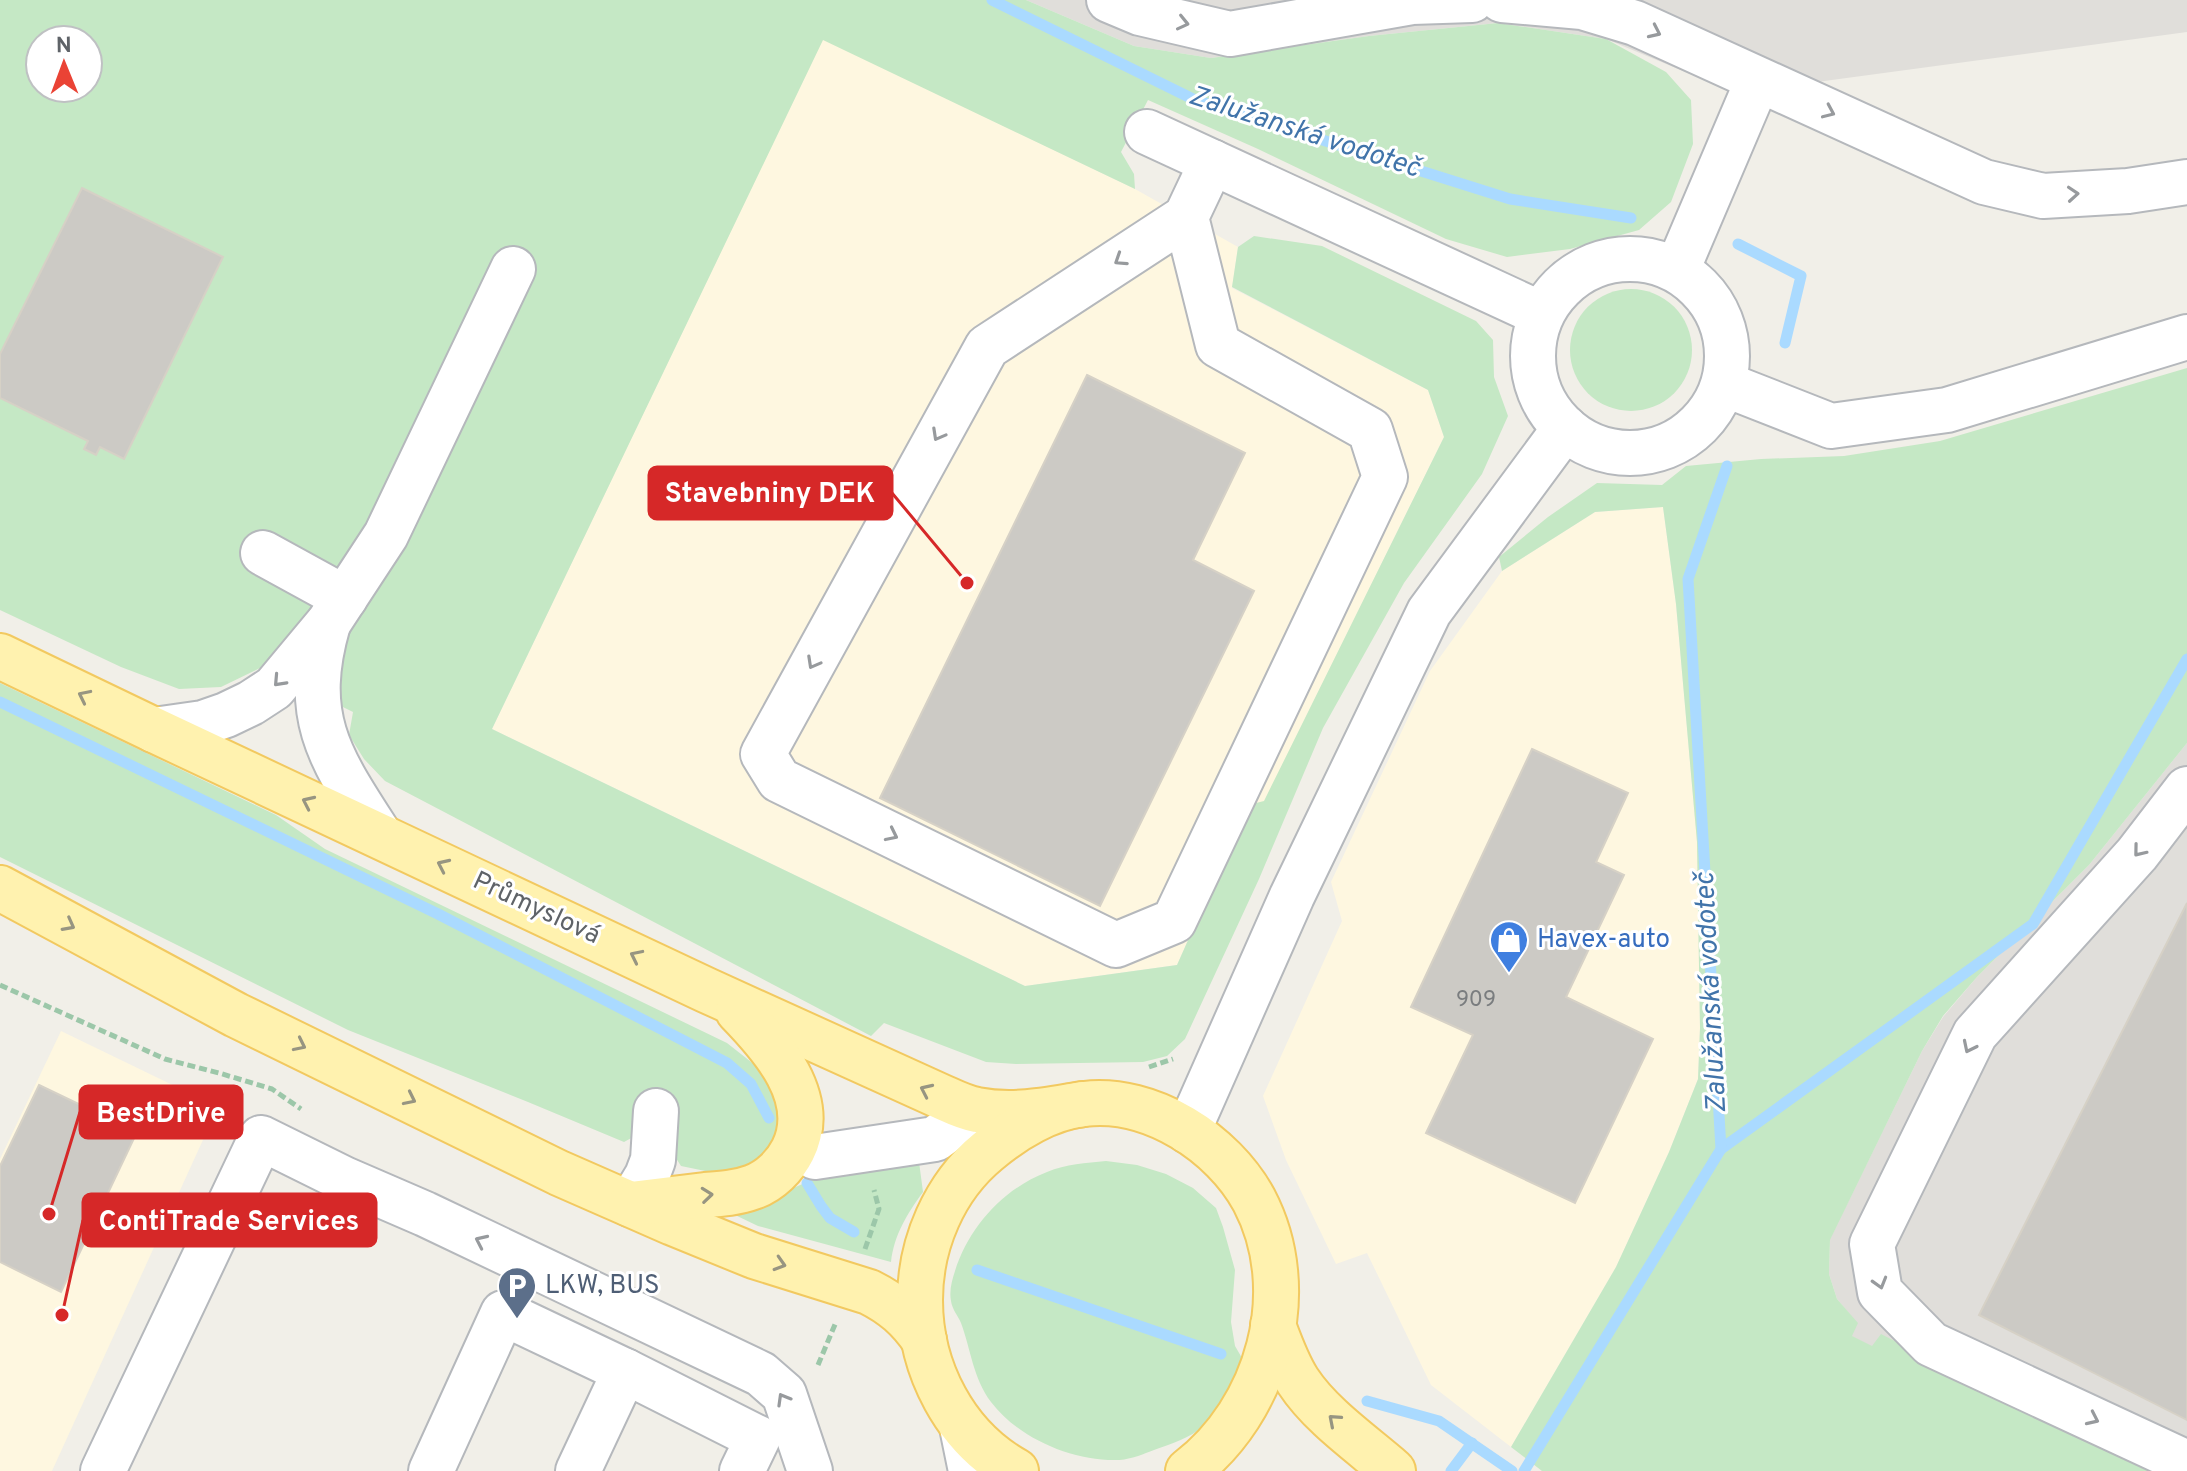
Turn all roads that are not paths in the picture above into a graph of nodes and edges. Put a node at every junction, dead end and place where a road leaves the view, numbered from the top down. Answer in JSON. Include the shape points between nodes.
{"nodes":[{"id":1,"x":1109,"y":0,"type":"edge"},
{"id":2,"x":1472,"y":0,"type":"edge"},
{"id":3,"x":1502,"y":0,"type":"edge"},
{"id":4,"x":1758,"y":80,"type":"junction"},
{"id":5,"x":1147,"y":132,"type":"dead end"},
{"id":6,"x":1212,"y":162,"type":"junction"},
{"id":7,"x":2187,"y":182,"type":"edge"},
{"id":8,"x":1186,"y":217,"type":"junction"},
{"id":9,"x":513,"y":269,"type":"dead end"},
{"id":10,"x":1677,"y":270,"type":"junction"},
{"id":11,"x":1541,"y":314,"type":"junction"},
{"id":12,"x":2187,"y":337,"type":"edge"},
{"id":13,"x":1724,"y":384,"type":"junction"},
{"id":14,"x":1565,"y":428,"type":"junction"},
{"id":15,"x":263,"y":553,"type":"dead end"},
{"id":16,"x":337,"y":610,"type":"junction"},
{"id":17,"x":0,"y":656,"type":"edge"},
{"id":18,"x":154,"y":730,"type":"junction"},
{"id":19,"x":2187,"y":789,"type":"edge"},
{"id":20,"x":379,"y":834,"type":"junction"},
{"id":21,"x":0,"y":888,"type":"edge"},
{"id":22,"x":706,"y":990,"type":"junction"},
{"id":23,"x":1083,"y":1104,"type":"junction"},
{"id":24,"x":974,"y":1110,"type":"junction"},
{"id":25,"x":656,"y":1111,"type":"dead end"},
{"id":26,"x":1188,"y":1131,"type":"junction"},
{"id":27,"x":815,"y":1157,"type":"dead end"},
{"id":28,"x":630,"y":1204,"type":"junction"},
{"id":29,"x":1273,"y":1325,"type":"junction"},
{"id":30,"x":924,"y":1340,"type":"junction"},
{"id":31,"x":625,"y":1371,"type":"junction"},
{"id":32,"x":962,"y":1427,"type":"junction"},
{"id":33,"x":758,"y":1460,"type":"edge"},
{"id":34,"x":2187,"y":1463,"type":"edge"},
{"id":35,"x":103,"y":1471,"type":"edge"},
{"id":36,"x":431,"y":1471,"type":"edge"},
{"id":37,"x":578,"y":1471,"type":"edge"},
{"id":38,"x":810,"y":1471,"type":"edge"},
{"id":39,"x":971,"y":1471,"type":"edge"},
{"id":40,"x":1016,"y":1471,"type":"edge"},
{"id":41,"x":1188,"y":1471,"type":"edge"},
{"id":42,"x":1393,"y":1471,"type":"edge"}],
"edges":[{"from":1,"to":2,"type":"street","one_way":true,"via":[[1140,13],[1230,34],[1412,2]]},
{"from":3,"to":4,"type":"street","one_way":true,"via":[[1582,7],[1635,23]]},
{"from":4,"to":7,"type":"street","one_way":true,"via":[[1984,182],[2043,196]]},
{"from":4,"to":10,"type":"street"},
{"from":5,"to":6,"type":"street"},
{"from":6,"to":8,"type":"street"},
{"from":6,"to":11,"type":"street"},
{"from":8,"to":8,"type":"street","one_way":true,"via":[[987,347],[763,754],[779,780],[1116,945],[1174,921],[1385,477],[1370,430],[1218,345]]},
{"from":9,"to":16,"type":"street","via":[[386,535]]},
{"from":10,"to":11,"type":"street","via":[[1647,260],[1615,259],[1585,269],[1560,288]]},
{"from":10,"to":13,"type":"street","via":[[1714,306],[1725,331]]},
{"from":11,"to":14,"type":"street","via":[[1533,344],[1534,376],[1545,405]]},
{"from":12,"to":13,"type":"street","via":[[1947,410],[1831,426]]},
{"from":13,"to":14,"type":"street","via":[[1694,430],[1656,449],[1615,452],[1588,444]]},
{"from":14,"to":26,"type":"street","via":[[1429,612],[1292,896]]},
{"from":15,"to":16,"type":"street"},
{"from":16,"to":18,"type":"street","one_way":true,"via":[[274,688],[226,715]]},
{"from":16,"to":20,"type":"street","via":[[320,653],[320,719],[340,774]]},
{"from":18,"to":17,"type":"main road","name":"Průmyslová","one_way":true},
{"from":20,"to":18,"type":"main road","name":"Průmyslová","one_way":true},
{"from":19,"to":34,"type":"street","one_way":true,"via":[[2137,854],[1975,1034],[1872,1244],[1880,1292],[1931,1344]]},
{"from":22,"to":20,"type":"main road","name":"Průmyslová","one_way":true},
{"from":21,"to":28,"type":"main road","one_way":true,"via":[[236,1015]]},
{"from":24,"to":22,"type":"main road","name":"Průmyslová","one_way":true},
{"from":28,"to":22,"type":"main road","one_way":true,"via":[[757,1186],[787,1160],[796,1143],[797,1095],[776,1055],[736,1010]]},
{"from":23,"to":24,"type":"main road","name":"Průmyslová","via":[[1004,1114]]},
{"from":23,"to":26,"type":"main road","via":[[1136,1109]]},
{"from":23,"to":30,"type":"main road","via":[[1048,1114],[1003,1138],[961,1178],[945,1202],[925,1255],[920,1284]]},
{"from":24,"to":27,"type":"street","via":[[935,1139]]},
{"from":25,"to":28,"type":"street","via":[[653,1160]]},
{"from":26,"to":29,"type":"main road","via":[[1236,1173],[1254,1200],[1274,1261]]},
{"from":28,"to":30,"type":"main road","one_way":true,"via":[[754,1256],[869,1292],[901,1311]]},
{"from":29,"to":41,"type":"main road","via":[[1257,1385],[1243,1412]]},
{"from":42,"to":29,"type":"main road","one_way":true,"via":[[1316,1404],[1283,1354]]},
{"from":30,"to":32,"type":"main road","via":[[939,1386]]},
{"from":31,"to":33,"type":"street"},
{"from":31,"to":36,"type":"street","via":[[503,1313]]},
{"from":31,"to":37,"type":"street"},
{"from":32,"to":39,"type":"street"},
{"from":32,"to":40,"type":"main road"},
{"from":38,"to":35,"type":"street","one_way":true,"via":[[784,1394],[761,1374],[261,1138]]}]}
